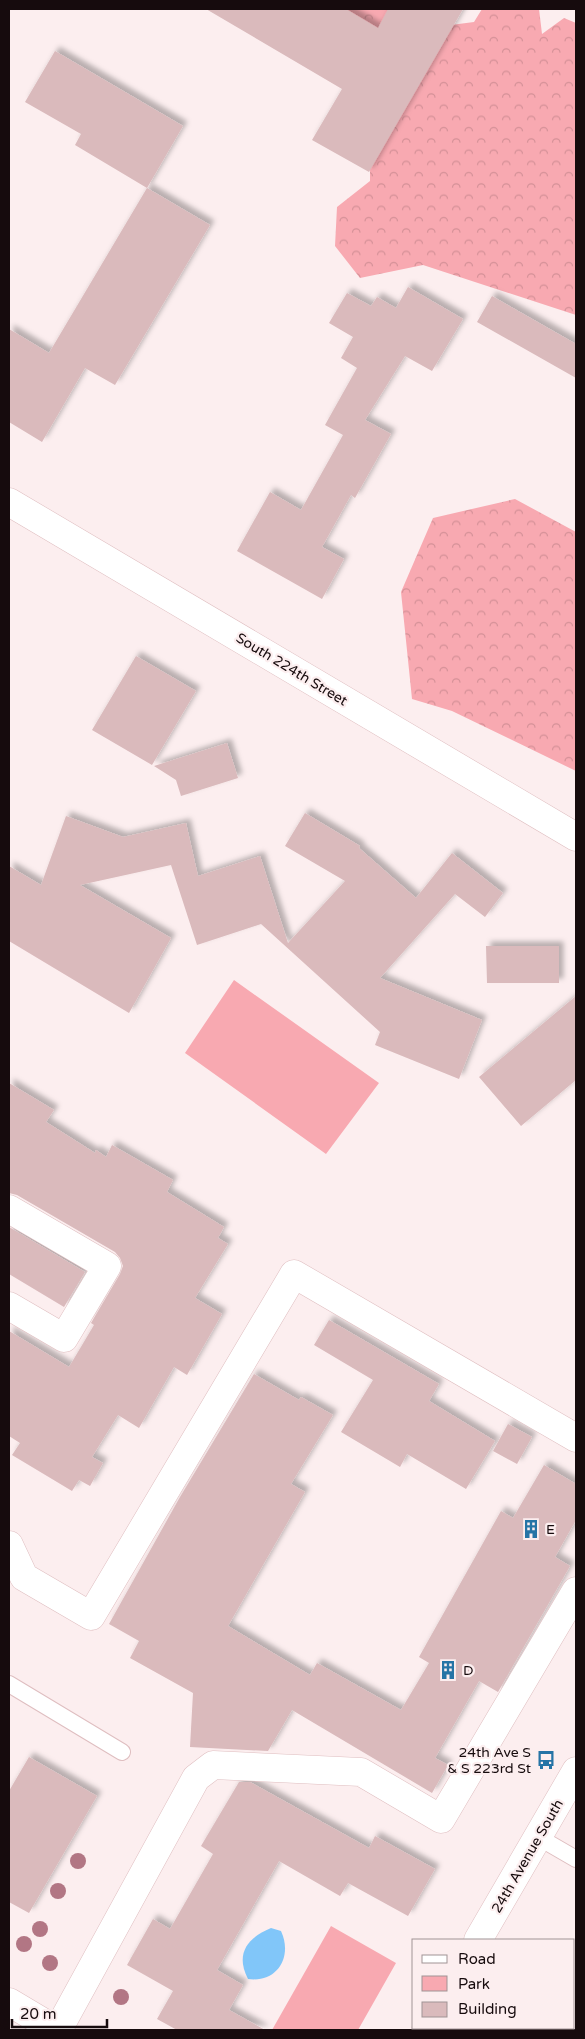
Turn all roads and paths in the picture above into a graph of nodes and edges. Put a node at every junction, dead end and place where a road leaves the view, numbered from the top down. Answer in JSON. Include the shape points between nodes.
{"nodes":[{"id":1,"x":9,"y":502,"type":"edge"},
{"id":2,"x":576,"y":837,"type":"edge"},
{"id":3,"x":9,"y":1209,"type":"edge"},
{"id":4,"x":9,"y":1306,"type":"edge"},
{"id":5,"x":576,"y":1438,"type":"edge"},
{"id":6,"x":9,"y":1545,"type":"edge"},
{"id":7,"x":576,"y":1590,"type":"edge"},
{"id":8,"x":9,"y":1684,"type":"edge"},
{"id":9,"x":122,"y":1752,"type":"dead end"},
{"id":10,"x":576,"y":1771,"type":"edge"},
{"id":11,"x":538,"y":1837,"type":"junction"},
{"id":12,"x":576,"y":1859,"type":"edge"},
{"id":13,"x":479,"y":1939,"type":"edge"},
{"id":14,"x":9,"y":2002,"type":"edge"},
{"id":15,"x":48,"y":2028,"type":"edge"}],
"edges":[{"from":1,"to":2,"type":"street","name":"South 224th Street"},
{"from":3,"to":4,"type":"street","via":[[107,1266],[64,1338]]},
{"from":5,"to":6,"type":"street","via":[[294,1274],[91,1616],[24,1576]]},
{"from":7,"to":15,"type":"street","via":[[441,1819],[361,1772],[213,1766],[196,1778]]},
{"from":8,"to":9,"type":"lane"},
{"from":10,"to":11,"type":"street","name":"24th Avenue South"},
{"from":11,"to":12,"type":"lane"},
{"from":11,"to":13,"type":"street","name":"24th Avenue South"},
{"from":14,"to":15,"type":"street"}]}
